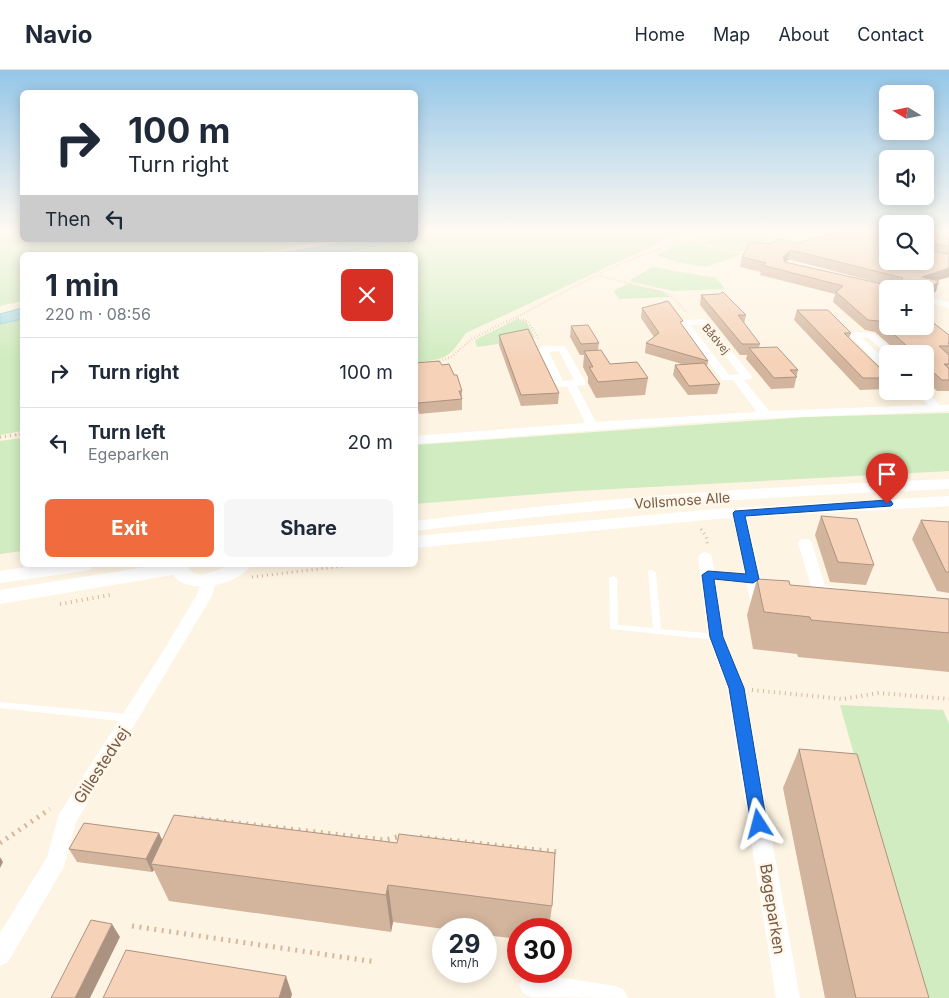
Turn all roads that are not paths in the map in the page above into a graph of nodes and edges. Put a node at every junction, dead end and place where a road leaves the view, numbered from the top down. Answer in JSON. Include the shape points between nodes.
{"nodes":[{"id":1,"x":934,"y":301,"type":"edge"},
{"id":2,"x":949,"y":305,"type":"edge"},
{"id":3,"x":882,"y":345,"type":"edge"},
{"id":4,"x":879,"y":359,"type":"edge"},
{"id":5,"x":736,"y":377,"type":"junction"},
{"id":6,"x":570,"y":383,"type":"junction"},
{"id":7,"x":929,"y":400,"type":"edge"},
{"id":8,"x":937,"y":408,"type":"junction"},
{"id":9,"x":949,"y":408,"type":"edge"},
{"id":10,"x":765,"y":414,"type":"junction"},
{"id":11,"x":592,"y":425,"type":"junction"},
{"id":12,"x":418,"y":440,"type":"edge"},
{"id":13,"x":949,"y":484,"type":"edge"},
{"id":14,"x":949,"y":501,"type":"edge"},
{"id":15,"x":739,"y":513,"type":"junction"},
{"id":16,"x":418,"y":526,"type":"edge"},
{"id":17,"x":418,"y":542,"type":"edge"},
{"id":18,"x":805,"y":543,"type":"dead end"},
{"id":19,"x":707,"y":566,"type":"joint"},
{"id":20,"x":72,"y":567,"type":"edge"},
{"id":21,"x":172,"y":567,"type":"edge"},
{"id":22,"x":179,"y":567,"type":"edge"},
{"id":23,"x":238,"y":567,"type":"edge"},
{"id":24,"x":652,"y":572,"type":"dead end"},
{"id":25,"x":0,"y":578,"type":"edge"},
{"id":26,"x":217,"y":578,"type":"junction"},
{"id":27,"x":613,"y":578,"type":"dead end"},
{"id":28,"x":753,"y":579,"type":"junction"},
{"id":29,"x":848,"y":593,"type":"edge"},
{"id":30,"x":0,"y":597,"type":"edge"},
{"id":31,"x":758,"y":600,"type":"edge"},
{"id":32,"x":657,"y":631,"type":"junction"},
{"id":33,"x":716,"y":637,"type":"junction"},
{"id":34,"x":0,"y":705,"type":"edge"},
{"id":35,"x":131,"y":719,"type":"junction"},
{"id":36,"x":0,"y":954,"type":"edge"},
{"id":37,"x":531,"y":985,"type":"dead end"},
{"id":38,"x":616,"y":998,"type":"edge"},
{"id":39,"x":788,"y":998,"type":"edge"}],
"edges":[{"from":1,"to":2,"type":"street"},
{"from":3,"to":4,"type":"street","via":[[871,335],[854,335]]},
{"from":5,"to":5,"type":"street","name":"Bådvej","via":[[726,378],[685,322],[703,322],[747,377]]},
{"from":5,"to":10,"type":"street","name":"Bådvej"},
{"from":6,"to":6,"type":"street","via":[[560,384],[543,350],[562,348],[581,383]]},
{"from":6,"to":11,"type":"street"},
{"from":7,"to":8,"type":"street"},
{"from":8,"to":9,"type":"street"},
{"from":8,"to":10,"type":"street"},
{"from":10,"to":11,"type":"street"},
{"from":11,"to":12,"type":"street"},
{"from":13,"to":16,"type":"street","name":"Vollsmose Alle","via":[[695,498]]},
{"from":14,"to":15,"type":"street","name":"Vollsmose Alle"},
{"from":15,"to":17,"type":"street","name":"Vollsmose Alle"},
{"from":15,"to":28,"type":"street"},
{"from":18,"to":29,"type":"street","via":[[819,590]]},
{"from":19,"to":28,"type":"lane"},
{"from":19,"to":33,"type":"street","name":"Bøgeparken"},
{"from":20,"to":25,"type":"street"},
{"from":21,"to":30,"type":"street"},
{"from":22,"to":26,"type":"street","via":[[188,578]]},
{"from":23,"to":26,"type":"street"},
{"from":24,"to":32,"type":"lane"},
{"from":26,"to":35,"type":"street","name":"Gillestedvej"},
{"from":27,"to":32,"type":"lane","via":[[614,627]]},
{"from":28,"to":31,"type":"street"},
{"from":32,"to":33,"type":"lane"},
{"from":33,"to":39,"type":"street","name":"Bøgeparken","via":[[736,688]]},
{"from":34,"to":35,"type":"lane"},
{"from":35,"to":36,"type":"street","name":"Gillestedvej","via":[[66,820],[57,860]]},
{"from":37,"to":38,"type":"street"}]}
